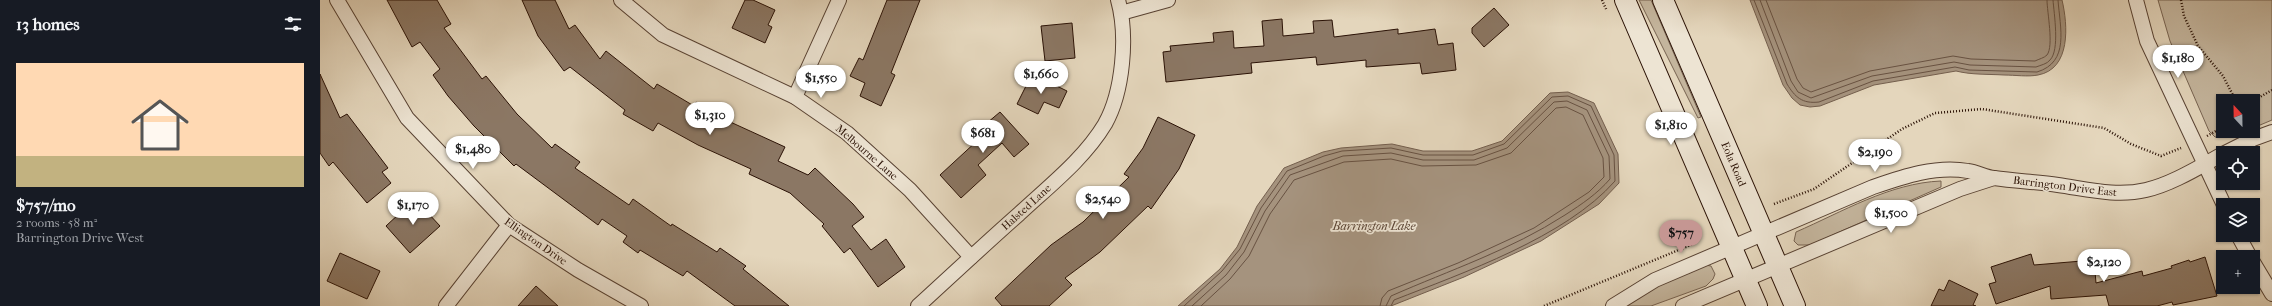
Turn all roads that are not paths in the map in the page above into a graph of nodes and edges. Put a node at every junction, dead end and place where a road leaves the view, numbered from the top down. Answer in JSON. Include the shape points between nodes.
{"nodes":[{"id":1,"x":337,"y":0,"type":"edge"},
{"id":2,"x":621,"y":0,"type":"edge"},
{"id":3,"x":839,"y":0,"type":"edge"},
{"id":4,"x":1168,"y":0,"type":"edge"},
{"id":5,"x":1625,"y":0,"type":"edge"},
{"id":6,"x":1663,"y":0,"type":"edge"},
{"id":7,"x":2136,"y":0,"type":"edge"},
{"id":8,"x":1119,"y":7,"type":"edge"},
{"id":9,"x":795,"y":97,"type":"junction"},
{"id":10,"x":2272,"y":132,"type":"edge"},
{"id":11,"x":2239,"y":146,"type":"edge"},
{"id":12,"x":2216,"y":158,"type":"edge"},
{"id":13,"x":2203,"y":164,"type":"junction"},
{"id":14,"x":1994,"y":178,"type":"junction"},
{"id":15,"x":2220,"y":198,"type":"edge"},
{"id":16,"x":509,"y":225,"type":"junction"},
{"id":17,"x":1765,"y":234,"type":"junction"},
{"id":18,"x":1731,"y":247,"type":"junction"},
{"id":19,"x":970,"y":257,"type":"junction"},
{"id":20,"x":1778,"y":267,"type":"junction"},
{"id":21,"x":2260,"y":274,"type":"edge"},
{"id":22,"x":1746,"y":280,"type":"junction"},
{"id":23,"x":2272,"y":294,"type":"edge"},
{"id":24,"x":446,"y":306,"type":"edge"},
{"id":25,"x":641,"y":306,"type":"edge"},
{"id":26,"x":918,"y":306,"type":"edge"},
{"id":27,"x":1613,"y":306,"type":"edge"},
{"id":28,"x":1683,"y":306,"type":"edge"},
{"id":29,"x":1757,"y":306,"type":"edge"},
{"id":30,"x":1795,"y":306,"type":"edge"}],
"edges":[{"from":1,"to":16,"type":"street","name":"Ellington Drive","via":[[407,118]]},
{"from":2,"to":9,"type":"street","name":"Melbourne Lane","via":[[664,35]]},
{"from":3,"to":9,"type":"street"},
{"from":4,"to":8,"type":"street"},
{"from":5,"to":18,"type":"street"},
{"from":6,"to":17,"type":"street","name":"Eola Road"},
{"from":7,"to":13,"type":"street","via":[[2147,40]]},
{"from":8,"to":19,"type":"street","name":"Halsted Lane","via":[[1122,68],[1116,97],[1105,124],[1084,152],[1060,176]]},
{"from":9,"to":19,"type":"street","name":"Melbourne Lane","via":[[847,133],[904,185]]},
{"from":10,"to":11,"type":"street","name":"Barrington Drive East"},
{"from":12,"to":13,"type":"street","name":"Barrington Drive East"},
{"from":13,"to":14,"type":"street","name":"Barrington Drive East","via":[[2146,190],[2125,192],[2100,192]]},
{"from":13,"to":15,"type":"street"},
{"from":14,"to":17,"type":"street","name":"Barrington Drive East","via":[[1967,171],[1939,171],[1906,176],[1873,187]]},
{"from":14,"to":20,"type":"street","name":"Barrington Drive East","via":[[1960,189]]},
{"from":16,"to":24,"type":"street"},
{"from":16,"to":25,"type":"street","name":"Ellington Drive","via":[[578,270]]},
{"from":17,"to":18,"type":"street","name":"Barrington Drive East"},
{"from":17,"to":20,"type":"street","name":"Eola Road"},
{"from":18,"to":22,"type":"street"},
{"from":18,"to":27,"type":"street","name":"Barrington Drive East","via":[[1655,280]]},
{"from":19,"to":26,"type":"street","name":"Halsted Lane"},
{"from":20,"to":22,"type":"street","name":"Barrington Drive East"},
{"from":20,"to":30,"type":"street","name":"Eola Road"},
{"from":21,"to":23,"type":"street"},
{"from":22,"to":28,"type":"street","name":"Barrington Drive East"},
{"from":22,"to":29,"type":"street"}]}
